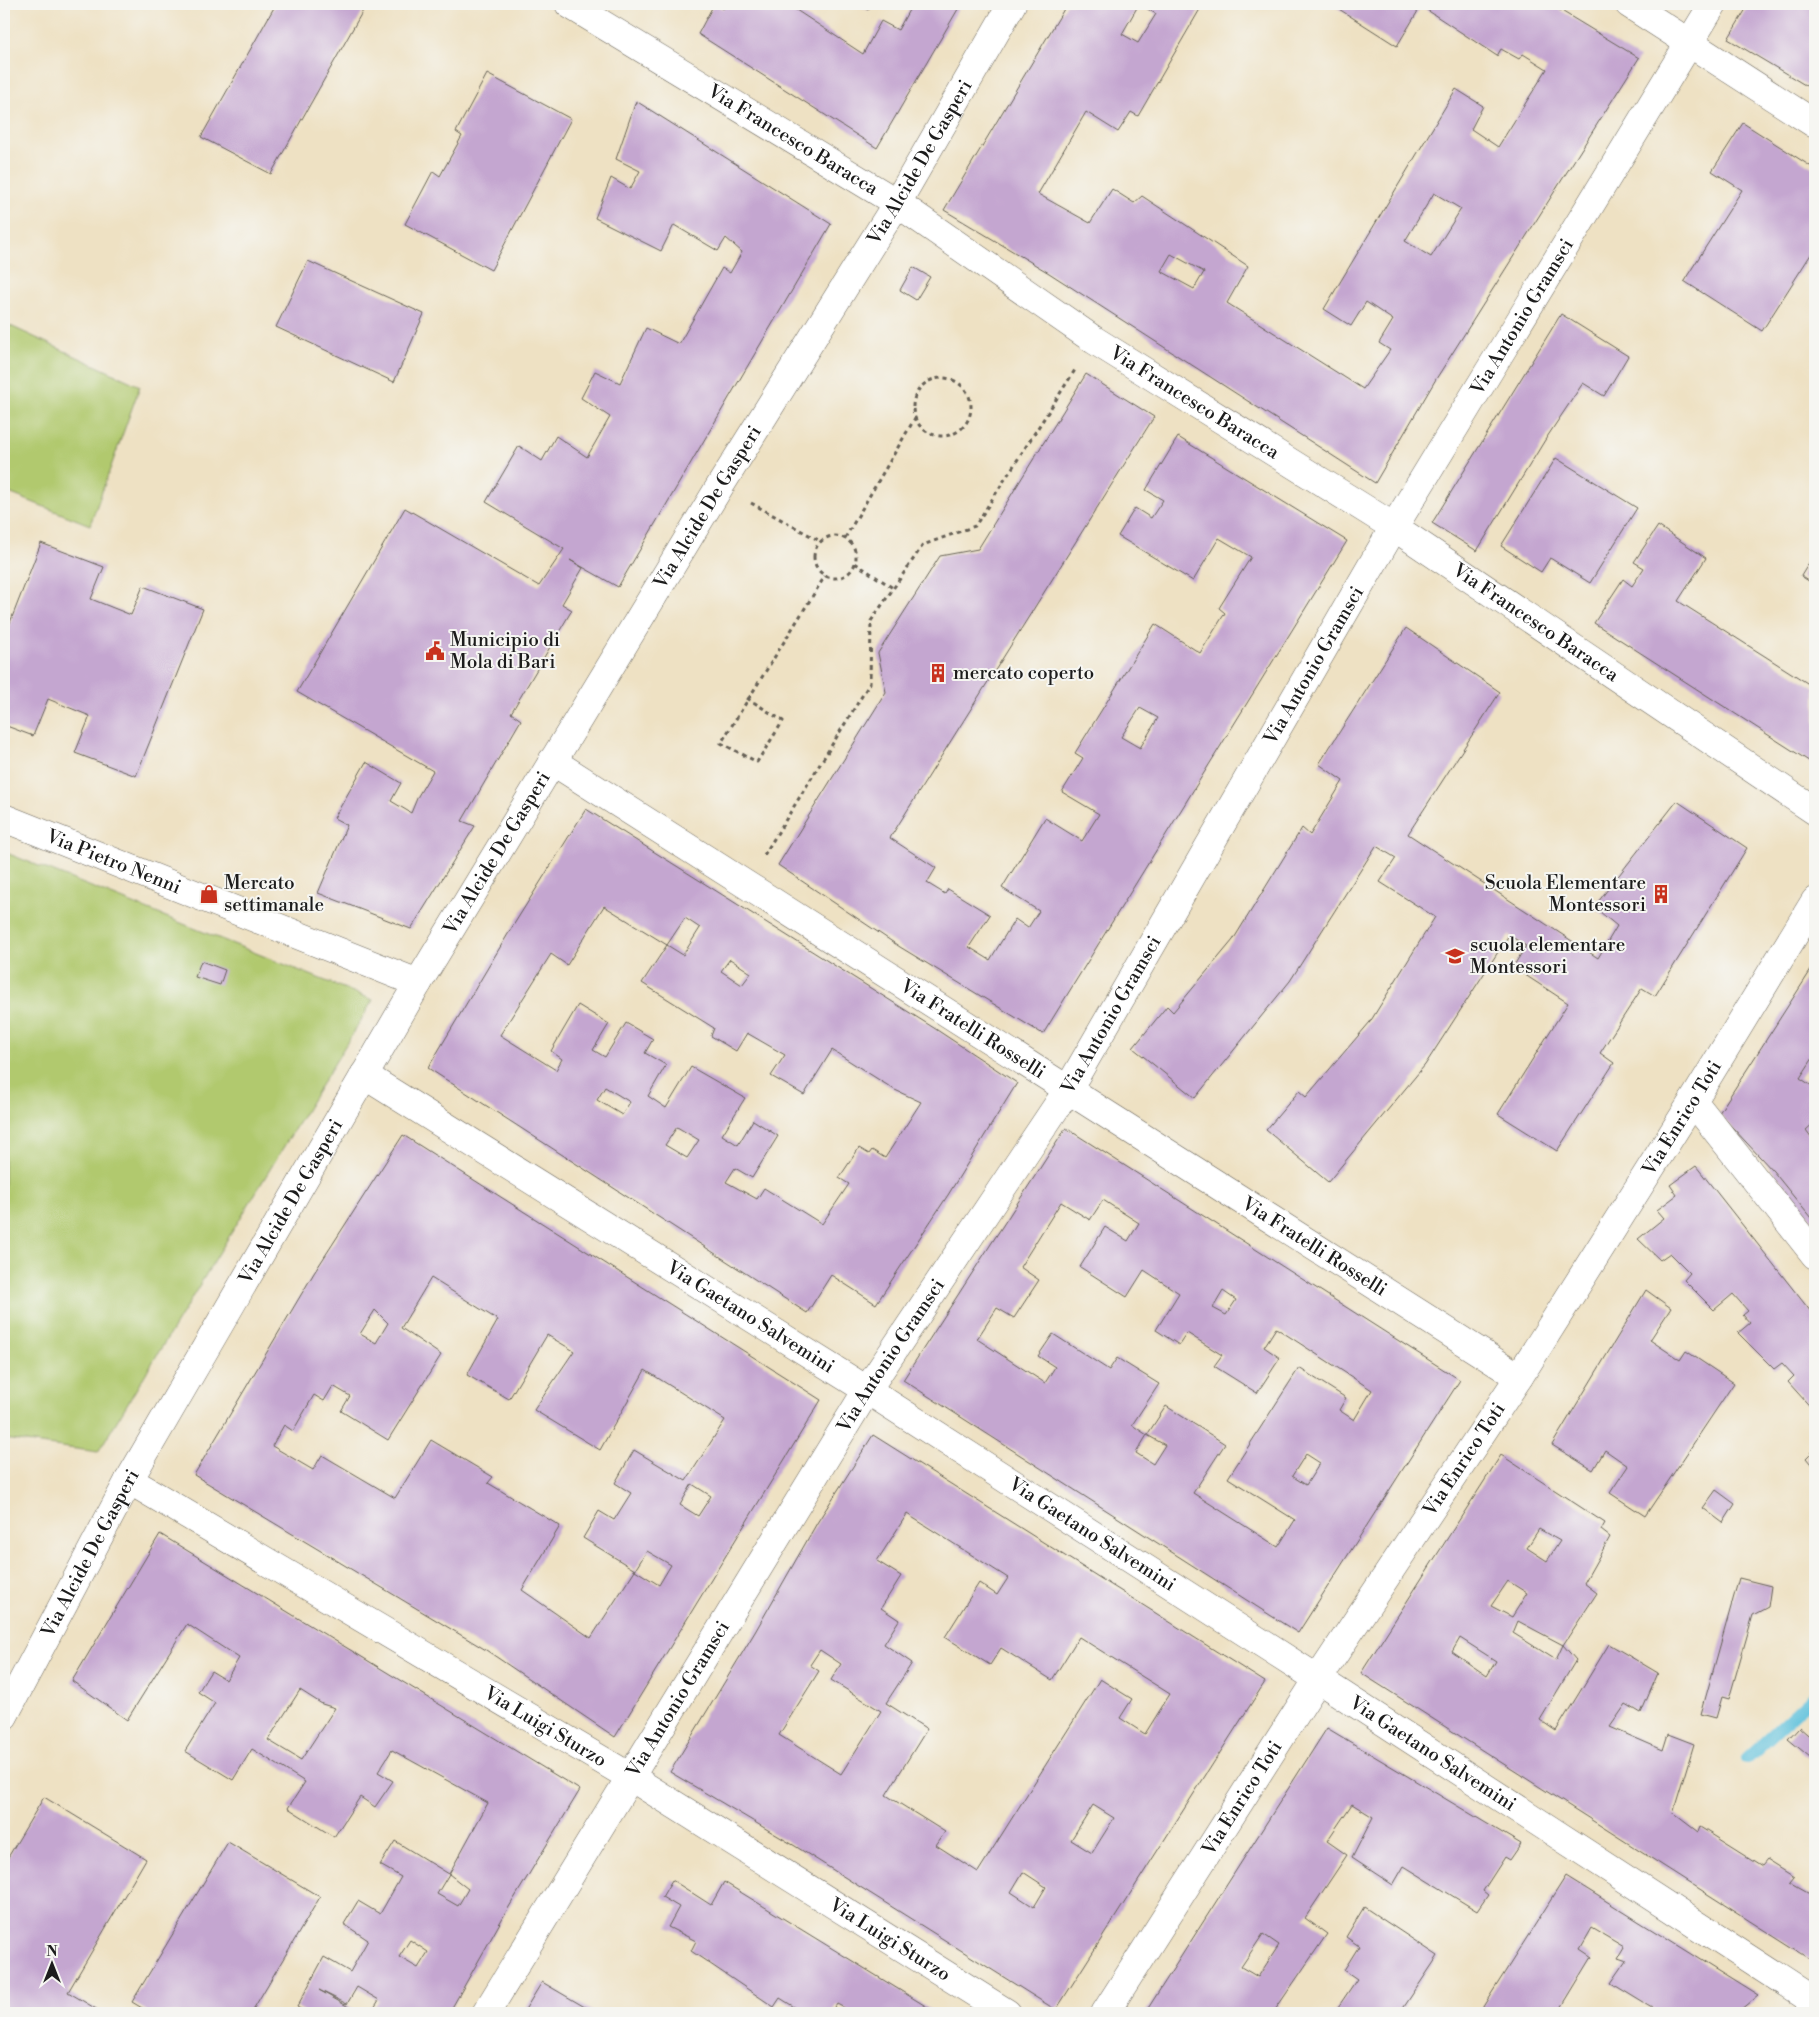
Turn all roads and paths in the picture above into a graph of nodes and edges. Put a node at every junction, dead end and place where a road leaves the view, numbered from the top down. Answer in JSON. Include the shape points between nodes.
{"nodes":[{"id":1,"x":569,"y":4,"type":"edge"},
{"id":2,"x":1012,"y":4,"type":"edge"},
{"id":3,"x":1629,"y":4,"type":"edge"},
{"id":4,"x":1713,"y":4,"type":"edge"},
{"id":5,"x":1690,"y":42,"type":"junction"},
{"id":6,"x":1815,"y":124,"type":"edge"},
{"id":7,"x":897,"y":204,"type":"junction"},
{"id":8,"x":1094,"y":340,"type":"junction"},
{"id":9,"x":915,"y":418,"type":"junction"},
{"id":10,"x":720,"y":486,"type":"junction"},
{"id":11,"x":1394,"y":527,"type":"junction"},
{"id":12,"x":845,"y":538,"type":"junction"},
{"id":13,"x":820,"y":541,"type":"junction"},
{"id":14,"x":856,"y":563,"type":"junction"},
{"id":15,"x":825,"y":576,"type":"junction"},
{"id":16,"x":893,"y":588,"type":"junction"},
{"id":17,"x":747,"y":698,"type":"junction"},
{"id":18,"x":552,"y":761,"type":"junction"},
{"id":19,"x":1815,"y":811,"type":"edge"},
{"id":20,"x":4,"y":818,"type":"edge"},
{"id":21,"x":747,"y":883,"type":"junction"},
{"id":22,"x":1815,"y":901,"type":"edge"},
{"id":23,"x":418,"y":983,"type":"junction"},
{"id":24,"x":364,"y":1076,"type":"junction"},
{"id":25,"x":1067,"y":1091,"type":"junction"},
{"id":26,"x":1693,"y":1101,"type":"junction"},
{"id":27,"x":1815,"y":1255,"type":"edge"},
{"id":28,"x":1519,"y":1377,"type":"junction"},
{"id":29,"x":867,"y":1390,"type":"junction"},
{"id":30,"x":129,"y":1480,"type":"junction"},
{"id":31,"x":1318,"y":1679,"type":"junction"},
{"id":32,"x":4,"y":1716,"type":"edge"},
{"id":33,"x":632,"y":1778,"type":"junction"},
{"id":34,"x":1815,"y":2002,"type":"edge"},
{"id":35,"x":486,"y":2013,"type":"edge"},
{"id":36,"x":1007,"y":2013,"type":"edge"},
{"id":37,"x":1105,"y":2013,"type":"edge"},
{"id":38,"x":1803,"y":2013,"type":"edge"}],
"edges":[{"from":1,"to":7,"type":"street","name":"Via Francesco Baracca"},
{"from":2,"to":7,"type":"street","name":"Via Alcide De Gasperi"},
{"from":3,"to":5,"type":"street"},
{"from":4,"to":5,"type":"street","name":"Via Antonio Gramsci"},
{"from":5,"to":6,"type":"street"},
{"from":5,"to":11,"type":"street","name":"Via Antonio Gramsci"},
{"from":7,"to":8,"type":"street","name":"Via Francesco Baracca"},
{"from":7,"to":10,"type":"street","name":"Via Alcide De Gasperi"},
{"from":8,"to":11,"type":"street","name":"Via Francesco Baracca"},
{"from":8,"to":16,"type":"path","via":[[975,526],[923,545]]},
{"from":9,"to":9,"type":"path","via":[[914,400],[924,385],[941,378],[959,384],[970,400],[968,418],[956,433],[937,436],[920,426]]},
{"from":9,"to":12,"type":"path"},
{"from":10,"to":13,"type":"path"},
{"from":10,"to":18,"type":"street","name":"Via Alcide De Gasperi"},
{"from":11,"to":19,"type":"street","name":"Via Francesco Baracca"},
{"from":11,"to":25,"type":"street","name":"Via Antonio Gramsci"},
{"from":12,"to":13,"type":"path","via":[[832,536]]},
{"from":12,"to":14,"type":"path","via":[[855,549]]},
{"from":13,"to":15,"type":"path","via":[[814,563]]},
{"from":14,"to":15,"type":"path","via":[[839,578]]},
{"from":14,"to":16,"type":"path"},
{"from":15,"to":17,"type":"path"},
{"from":16,"to":21,"type":"path","via":[[871,621],[870,683]]},
{"from":17,"to":17,"type":"path","via":[[721,743],[757,762],[782,720]]},
{"from":18,"to":21,"type":"street","name":"Via Fratelli Rosselli"},
{"from":18,"to":23,"type":"street","name":"Via Alcide De Gasperi"},
{"from":20,"to":23,"type":"street","name":"Via Pietro Nenni"},
{"from":21,"to":25,"type":"street","name":"Via Fratelli Rosselli"},
{"from":22,"to":26,"type":"street","name":"Via Enrico Toti"},
{"from":23,"to":24,"type":"street","name":"Via Alcide De Gasperi"},
{"from":24,"to":29,"type":"street","name":"Via Gaetano Salvemini"},
{"from":24,"to":30,"type":"street","name":"Via Alcide De Gasperi"},
{"from":25,"to":28,"type":"street","name":"Via Fratelli Rosselli"},
{"from":25,"to":29,"type":"street","name":"Via Antonio Gramsci"},
{"from":26,"to":27,"type":"street"},
{"from":26,"to":28,"type":"street","name":"Via Enrico Toti"},
{"from":28,"to":31,"type":"street","name":"Via Enrico Toti"},
{"from":29,"to":31,"type":"street","name":"Via Gaetano Salvemini"},
{"from":29,"to":33,"type":"street","name":"Via Antonio Gramsci"},
{"from":30,"to":32,"type":"street","name":"Via Alcide De Gasperi"},
{"from":30,"to":33,"type":"street","name":"Via Luigi Sturzo"},
{"from":31,"to":34,"type":"street","name":"Via Gaetano Salvemini"},
{"from":31,"to":37,"type":"street","name":"Via Enrico Toti"},
{"from":33,"to":35,"type":"street","name":"Via Antonio Gramsci"},
{"from":33,"to":36,"type":"street","name":"Via Luigi Sturzo"},
{"from":34,"to":38,"type":"street"}]}
